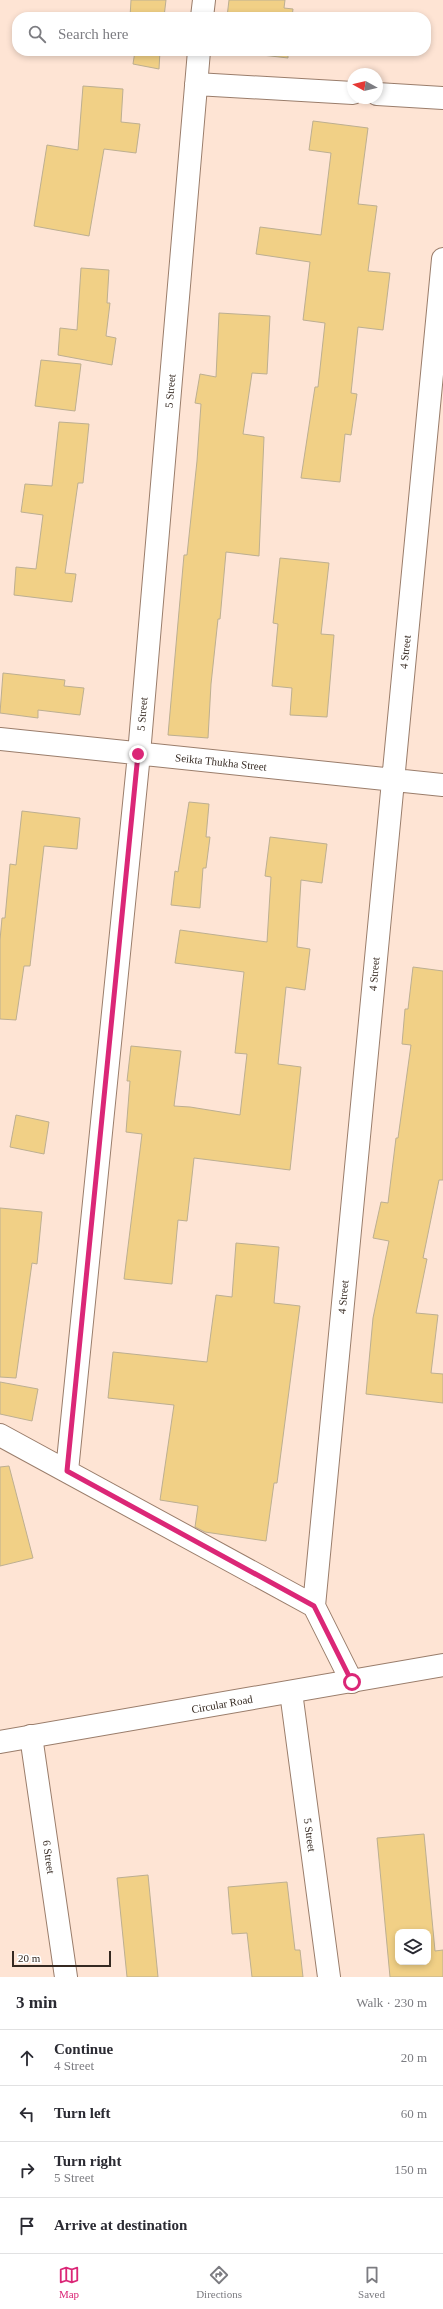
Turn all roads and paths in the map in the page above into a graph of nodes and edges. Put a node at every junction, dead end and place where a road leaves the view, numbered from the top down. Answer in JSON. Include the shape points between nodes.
{"nodes":[{"id":1,"x":204,"y":0,"type":"edge"},
{"id":2,"x":203,"y":12,"type":"edge"},
{"id":3,"x":199,"y":56,"type":"edge"},
{"id":4,"x":196,"y":84,"type":"junction"},
{"id":5,"x":347,"y":93,"type":"edge"},
{"id":6,"x":383,"y":94,"type":"edge"},
{"id":7,"x":443,"y":98,"type":"edge"},
{"id":8,"x":443,"y":259,"type":"edge"},
{"id":9,"x":0,"y":739,"type":"edge"},
{"id":10,"x":138,"y":754,"type":"junction"},
{"id":11,"x":392,"y":780,"type":"junction"},
{"id":12,"x":443,"y":785,"type":"edge"},
{"id":13,"x":0,"y":1435,"type":"edge"},
{"id":14,"x":67,"y":1471,"type":"junction"},
{"id":15,"x":314,"y":1606,"type":"junction"},
{"id":16,"x":443,"y":1665,"type":"edge"},
{"id":17,"x":352,"y":1682,"type":"junction"},
{"id":18,"x":291,"y":1692,"type":"junction"},
{"id":19,"x":31,"y":1736,"type":"junction"},
{"id":20,"x":0,"y":1742,"type":"edge"},
{"id":21,"x":66,"y":1977,"type":"edge"},
{"id":22,"x":329,"y":1977,"type":"edge"}],
"edges":[{"from":1,"to":2,"type":"street"},
{"from":3,"to":4,"type":"street","name":"5 Street"},
{"from":4,"to":5,"type":"street"},
{"from":4,"to":10,"type":"street","name":"5 Street"},
{"from":6,"to":7,"type":"street"},
{"from":8,"to":11,"type":"street","name":"4 Street"},
{"from":9,"to":10,"type":"street","name":"Seikta Thukha Street"},
{"from":10,"to":11,"type":"street","name":"Seikta Thukha Street"},
{"from":10,"to":14,"type":"street","name":"5 Street"},
{"from":11,"to":12,"type":"street","name":"Seikta Thukha Street"},
{"from":11,"to":15,"type":"street","name":"4 Street"},
{"from":13,"to":14,"type":"street"},
{"from":14,"to":15,"type":"street"},
{"from":15,"to":17,"type":"street"},
{"from":16,"to":17,"type":"street","name":"Circular Road"},
{"from":17,"to":18,"type":"street","name":"Circular Road"},
{"from":18,"to":19,"type":"street","name":"Circular Road"},
{"from":18,"to":22,"type":"street","name":"5 Street"},
{"from":19,"to":20,"type":"street","name":"Circular Road"},
{"from":19,"to":21,"type":"street","name":"6 Street"}]}
